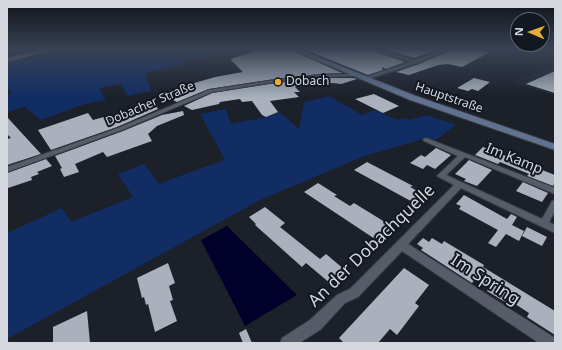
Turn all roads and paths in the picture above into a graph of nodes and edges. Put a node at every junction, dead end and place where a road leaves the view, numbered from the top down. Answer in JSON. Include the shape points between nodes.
{"nodes":[{"id":1,"x":330,"y":65,"type":"edge"},
{"id":2,"x":407,"y":65,"type":"edge"},
{"id":3,"x":353,"y":75,"type":"junction"},
{"id":4,"x":371,"y":77,"type":"dead end"},
{"id":5,"x":426,"y":140,"type":"dead end"},
{"id":6,"x":555,"y":147,"type":"edge"},
{"id":7,"x":463,"y":155,"type":"junction"},
{"id":8,"x":7,"y":170,"type":"edge"},
{"id":9,"x":441,"y":176,"type":"joint"},
{"id":10,"x":460,"y":184,"type":"junction"},
{"id":11,"x":555,"y":190,"type":"edge"},
{"id":12,"x":555,"y":203,"type":"edge"},
{"id":13,"x":544,"y":224,"type":"junction"},
{"id":14,"x":555,"y":229,"type":"edge"},
{"id":15,"x":401,"y":245,"type":"junction"},
{"id":16,"x":287,"y":343,"type":"edge"},
{"id":17,"x":550,"y":343,"type":"edge"}],
"edges":[{"from":1,"to":3,"type":"main road","name":"Hauptstraße"},
{"from":2,"to":4,"type":"street"},
{"from":3,"to":6,"type":"main road","name":"Hauptstraße"},
{"from":3,"to":8,"type":"street","name":"Dobacher Straße","via":[[277,81],[211,91],[120,130]]},
{"from":5,"to":7,"type":"street","name":"Im Kamp"},
{"from":7,"to":9,"type":"street","name":"Im Kamp"},
{"from":7,"to":11,"type":"street","name":"Im Kamp"},
{"from":9,"to":10,"type":"street","name":"An der Dobachquelle"},
{"from":10,"to":13,"type":"street","name":"An der Dobachquelle"},
{"from":10,"to":15,"type":"street","name":"An der Dobachquelle"},
{"from":12,"to":13,"type":"street"},
{"from":13,"to":14,"type":"street","name":"An der Dobachquelle"},
{"from":15,"to":16,"type":"street","name":"An der Dobachquelle","via":[[354,293],[341,299],[315,325]]},
{"from":15,"to":17,"type":"street","name":"Im Spring"}]}
